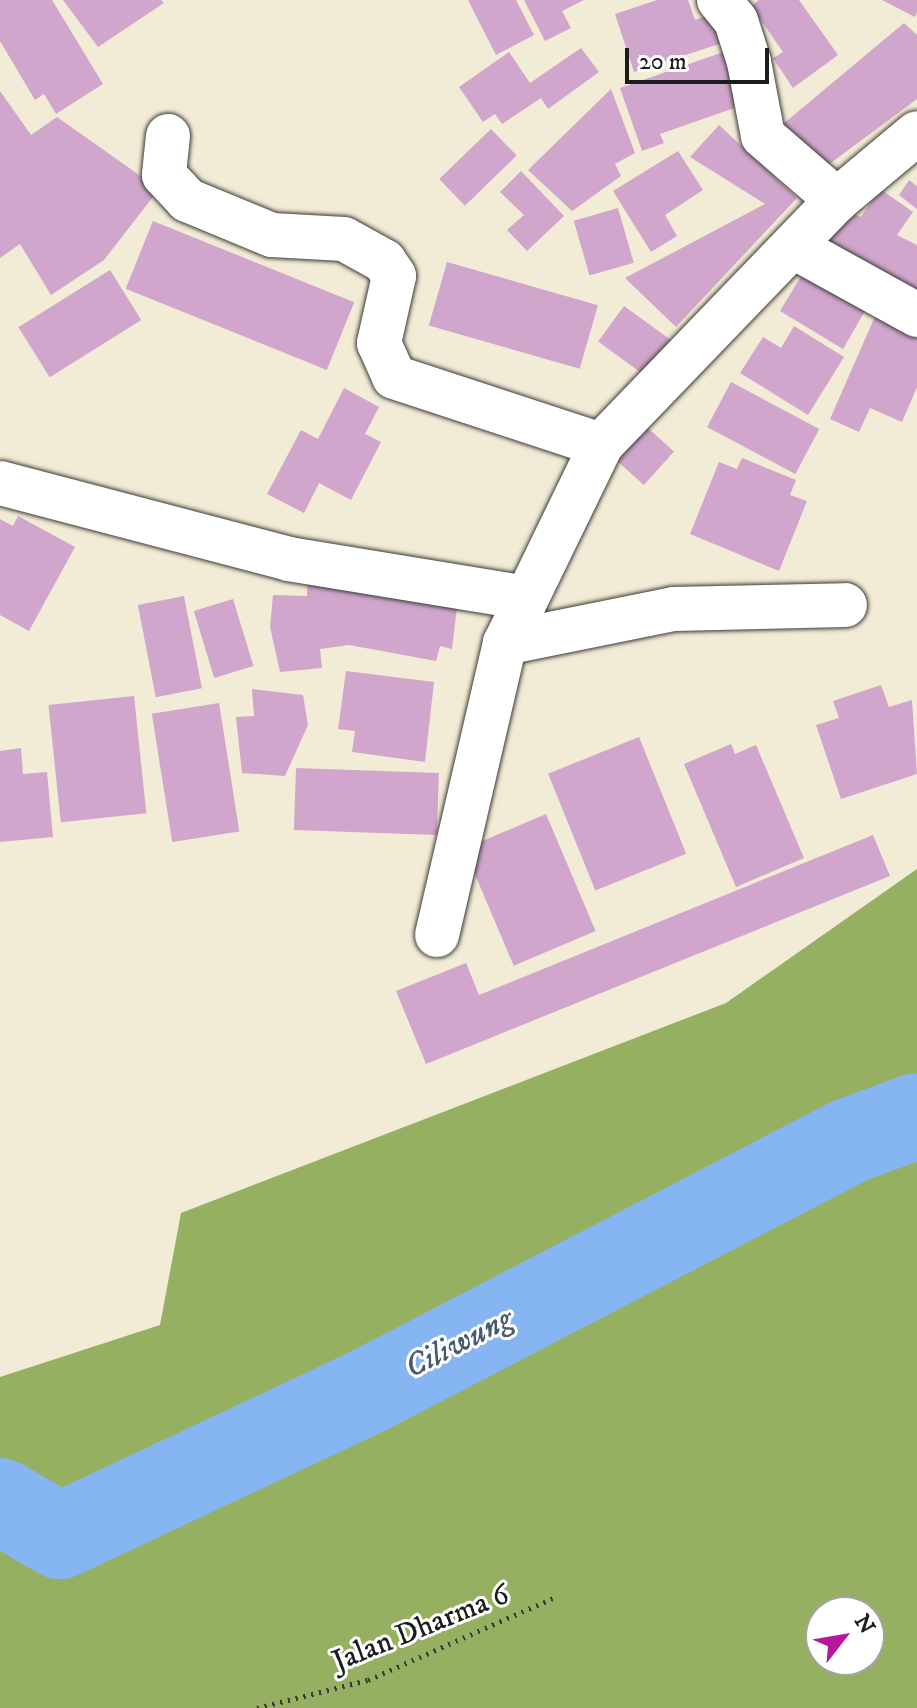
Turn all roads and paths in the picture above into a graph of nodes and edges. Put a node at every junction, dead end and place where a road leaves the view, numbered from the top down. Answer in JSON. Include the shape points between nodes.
{"nodes":[{"id":1,"x":735,"y":7,"type":"edge"},
{"id":2,"x":917,"y":133,"type":"edge"},
{"id":3,"x":168,"y":136,"type":"dead end"},
{"id":4,"x":837,"y":200,"type":"junction"},
{"id":5,"x":794,"y":247,"type":"junction"},
{"id":6,"x":917,"y":315,"type":"edge"},
{"id":7,"x":601,"y":445,"type":"junction"},
{"id":8,"x":0,"y":483,"type":"edge"},
{"id":9,"x":522,"y":597,"type":"junction"},
{"id":10,"x":845,"y":605,"type":"dead end"},
{"id":11,"x":505,"y":643,"type":"junction"},
{"id":12,"x":437,"y":935,"type":"dead end"},
{"id":13,"x":553,"y":1598,"type":"dead end"},
{"id":14,"x":257,"y":1708,"type":"edge"}],
"edges":[{"from":1,"to":4,"type":"street","via":[[763,136]]},
{"from":2,"to":4,"type":"street"},
{"from":3,"to":7,"type":"street","via":[[164,175],[187,200],[272,235],[344,239],[384,261],[394,276],[379,343],[394,377]]},
{"from":4,"to":5,"type":"street"},
{"from":5,"to":6,"type":"street"},
{"from":5,"to":7,"type":"street"},
{"from":7,"to":9,"type":"street"},
{"from":8,"to":9,"type":"street","via":[[289,559]]},
{"from":9,"to":11,"type":"street"},
{"from":10,"to":11,"type":"street","via":[[674,609]]},
{"from":11,"to":12,"type":"street"},
{"from":13,"to":14,"type":"path","name":"Jalan Dharma 6","via":[[368,1680]]}]}
